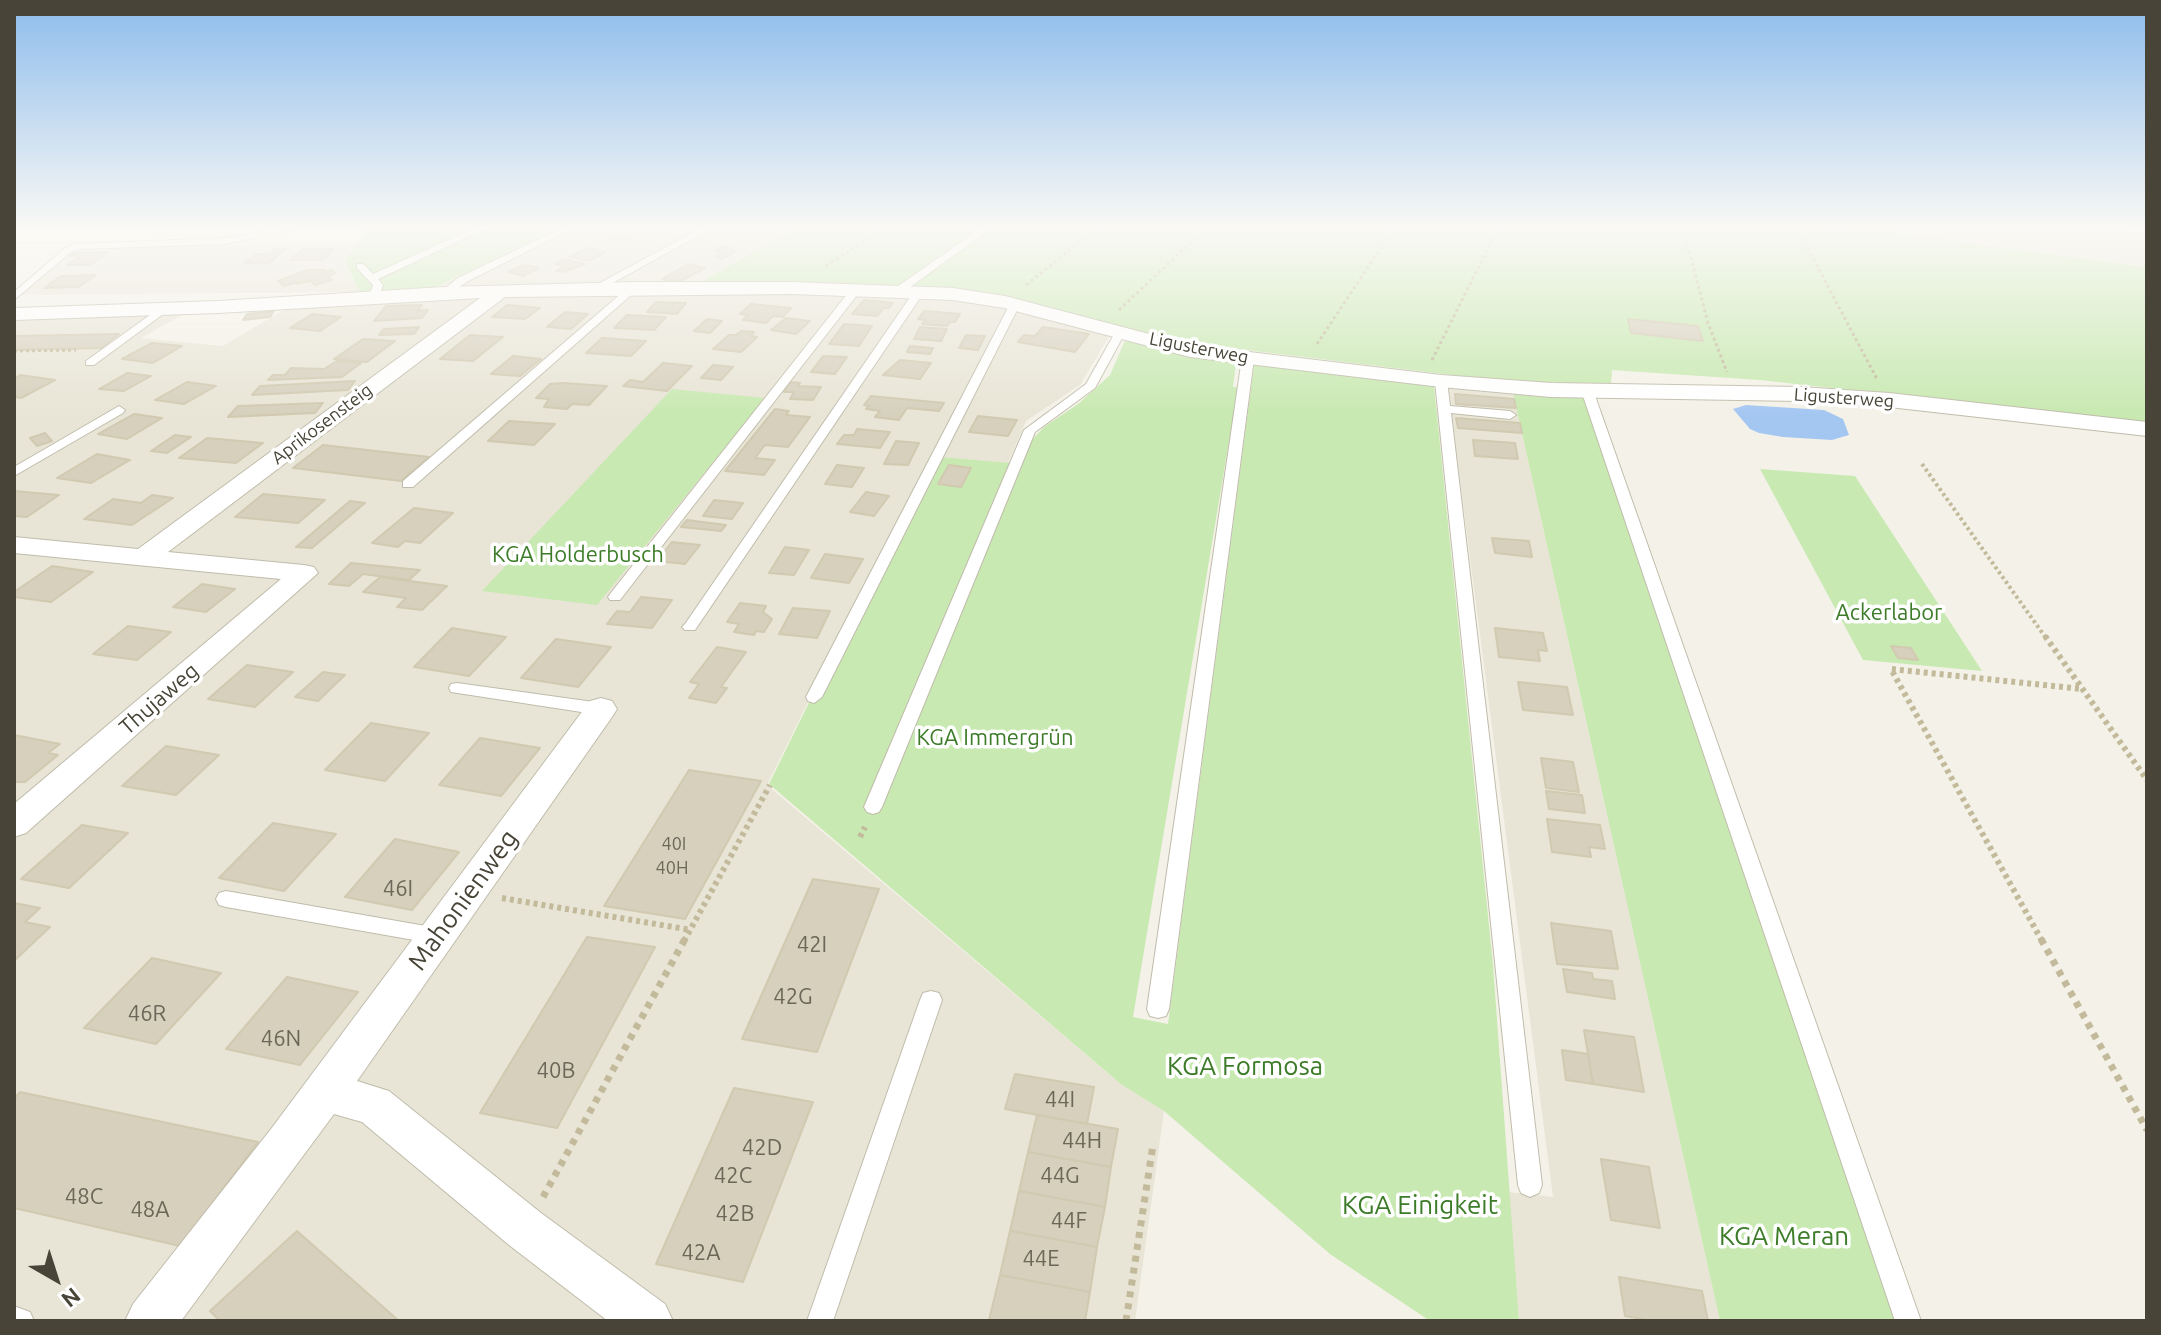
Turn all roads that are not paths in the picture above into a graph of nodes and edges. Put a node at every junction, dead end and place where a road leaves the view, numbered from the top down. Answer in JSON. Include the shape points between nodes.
{"nodes":[{"id":1,"x":343,"y":290,"type":"edge"},
{"id":2,"x":413,"y":290,"type":"edge"},
{"id":3,"x":448,"y":290,"type":"edge"},
{"id":4,"x":534,"y":290,"type":"edge"},
{"id":5,"x":631,"y":290,"type":"edge"},
{"id":6,"x":856,"y":290,"type":"edge"},
{"id":7,"x":869,"y":290,"type":"edge"},
{"id":8,"x":501,"y":291,"type":"junction"},
{"id":9,"x":898,"y":291,"type":"joint"},
{"id":10,"x":919,"y":292,"type":"junction"},
{"id":11,"x":444,"y":293,"type":"junction"},
{"id":12,"x":1010,"y":303,"type":"junction"},
{"id":13,"x":165,"y":309,"type":"junction"},
{"id":14,"x":14,"y":314,"type":"edge"},
{"id":15,"x":1112,"y":329,"type":"junction"},
{"id":16,"x":1248,"y":358,"type":"junction"},
{"id":17,"x":90,"y":363,"type":"dead end"},
{"id":18,"x":1432,"y":380,"type":"junction"},
{"id":19,"x":1587,"y":390,"type":"junction"},
{"id":20,"x":1444,"y":409,"type":"junction"},
{"id":21,"x":119,"y":410,"type":"dead end"},
{"id":22,"x":1510,"y":415,"type":"dead end"},
{"id":23,"x":2147,"y":429,"type":"edge"},
{"id":24,"x":14,"y":472,"type":"edge"},
{"id":25,"x":408,"y":484,"type":"dead end"},
{"id":26,"x":14,"y":545,"type":"edge"},
{"id":27,"x":143,"y":558,"type":"junction"},
{"id":28,"x":615,"y":597,"type":"dead end"},
{"id":29,"x":690,"y":627,"type":"dead end"},
{"id":30,"x":457,"y":688,"type":"dead end"},
{"id":31,"x":814,"y":697,"type":"dead end"},
{"id":32,"x":601,"y":709,"type":"joint"},
{"id":33,"x":873,"y":807,"type":"dead end"},
{"id":34,"x":14,"y":824,"type":"edge"},
{"id":35,"x":226,"y":899,"type":"dead end"},
{"id":36,"x":437,"y":937,"type":"junction"},
{"id":37,"x":931,"y":1000,"type":"dead end"},
{"id":38,"x":1158,"y":1009,"type":"dead end"},
{"id":39,"x":324,"y":1092,"type":"junction"},
{"id":40,"x":1530,"y":1185,"type":"dead end"},
{"id":41,"x":14,"y":1319,"type":"edge"},
{"id":42,"x":21,"y":1321,"type":"edge"},
{"id":43,"x":150,"y":1321,"type":"edge"},
{"id":44,"x":648,"y":1321,"type":"edge"},
{"id":45,"x":820,"y":1321,"type":"edge"},
{"id":46,"x":1908,"y":1321,"type":"edge"}],
"edges":[{"from":1,"to":13,"type":"street","name":"Ligusterweg"},
{"from":2,"to":11,"type":"street","name":"Ligusterweg"},
{"from":3,"to":11,"type":"lane"},
{"from":4,"to":8,"type":"street","name":"Ligusterweg"},
{"from":5,"to":25,"type":"lane"},
{"from":6,"to":28,"type":"lane"},
{"from":7,"to":9,"type":"street","name":"Ligusterweg"},
{"from":8,"to":11,"type":"street","name":"Ligusterweg"},
{"from":8,"to":27,"type":"street","name":"Aprikosensteig"},
{"from":9,"to":10,"type":"street","name":"Ligusterweg"},
{"from":10,"to":12,"type":"street","name":"Ligusterweg"},
{"from":10,"to":29,"type":"lane"},
{"from":12,"to":15,"type":"street","name":"Ligusterweg"},
{"from":12,"to":31,"type":"lane"},
{"from":13,"to":14,"type":"street","name":"Ligusterweg"},
{"from":13,"to":17,"type":"lane"},
{"from":15,"to":16,"type":"street","name":"Ligusterweg","via":[[1190,351]]},
{"from":15,"to":33,"type":"lane","via":[[1091,386],[1030,430]]},
{"from":16,"to":18,"type":"street","name":"Ligusterweg"},
{"from":16,"to":38,"type":"lane"},
{"from":18,"to":19,"type":"street","name":"Ligusterweg"},
{"from":18,"to":20,"type":"lane"},
{"from":19,"to":23,"type":"street","name":"Ligusterweg","via":[[1889,400]]},
{"from":19,"to":46,"type":"lane"},
{"from":20,"to":22,"type":"lane"},
{"from":20,"to":40,"type":"lane"},
{"from":21,"to":24,"type":"lane"},
{"from":26,"to":27,"type":"street"},
{"from":27,"to":34,"type":"street","name":"Thujaweg","via":[[304,573]]},
{"from":30,"to":32,"type":"lane"},
{"from":32,"to":36,"type":"street","name":"Mahonienweg"},
{"from":35,"to":36,"type":"lane"},
{"from":36,"to":39,"type":"street","name":"Mahonienweg"},
{"from":37,"to":45,"type":"lane"},
{"from":39,"to":43,"type":"street","name":"Mahonienweg"},
{"from":39,"to":44,"type":"street","via":[[374,1105]]},
{"from":41,"to":42,"type":"lane"}]}
